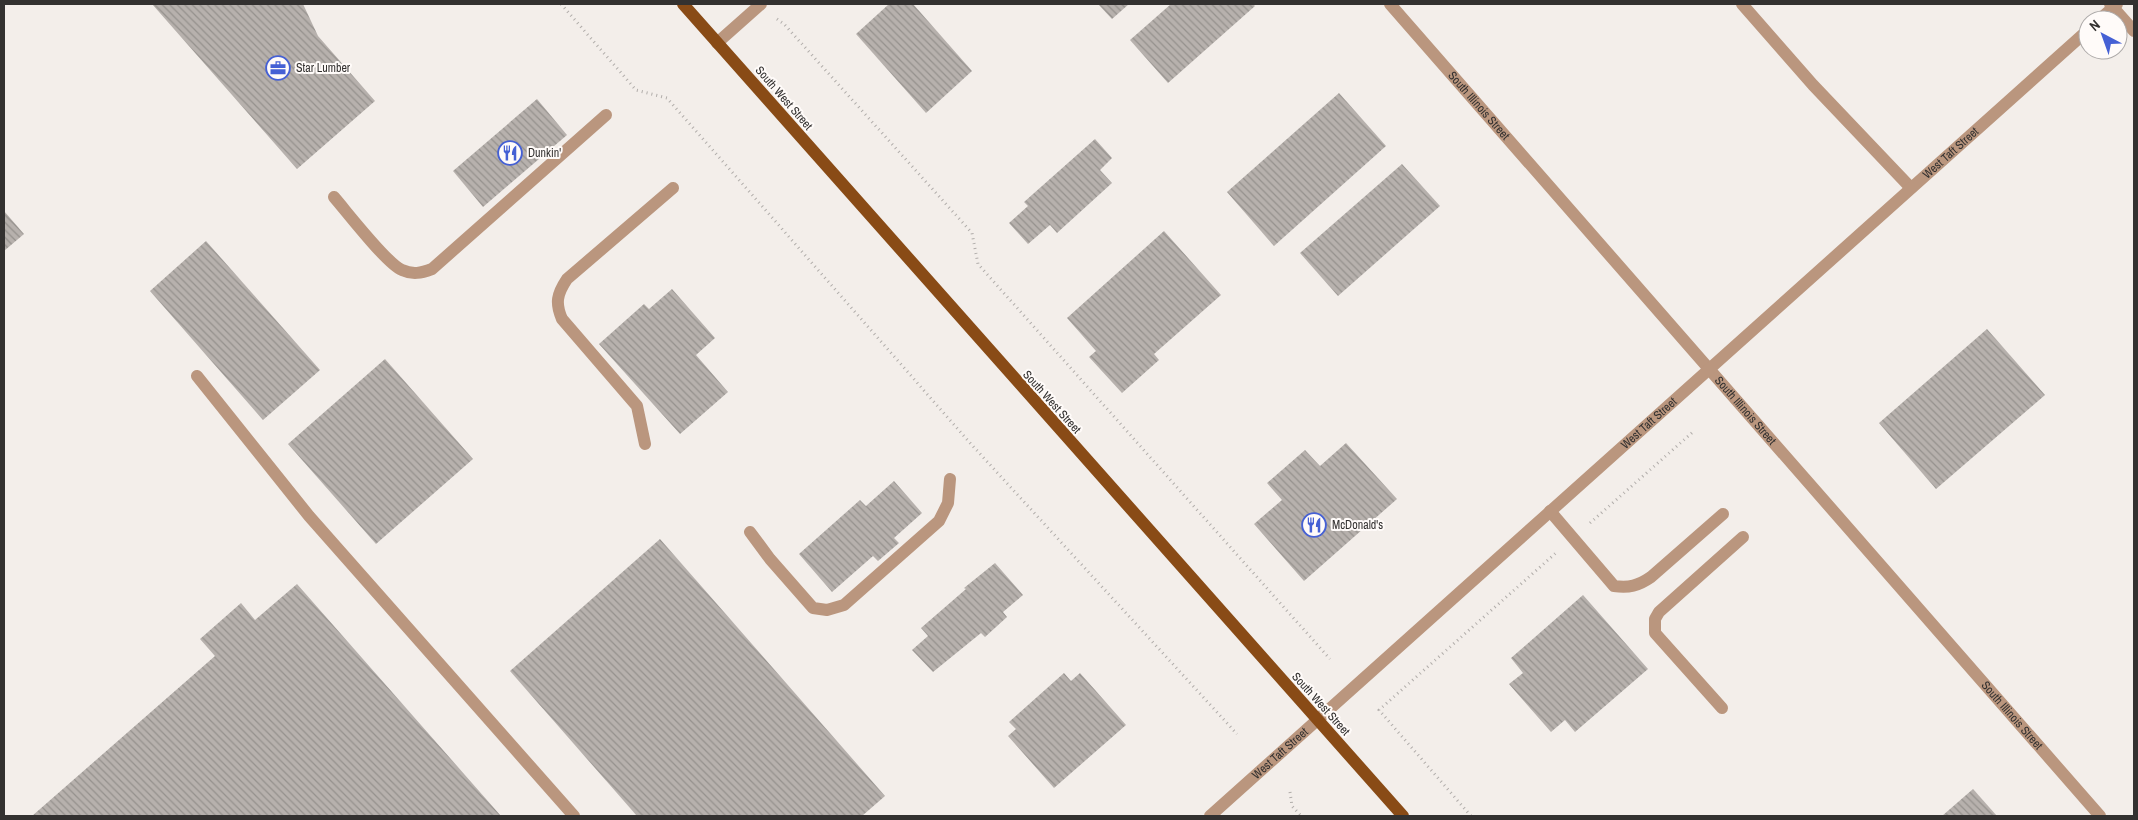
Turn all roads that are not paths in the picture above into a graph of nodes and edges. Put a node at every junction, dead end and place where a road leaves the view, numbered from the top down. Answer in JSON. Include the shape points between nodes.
{"nodes":[{"id":1,"x":683,"y":4,"type":"edge"},
{"id":2,"x":1390,"y":4,"type":"edge"},
{"id":3,"x":1742,"y":4,"type":"edge"},
{"id":4,"x":759,"y":5,"type":"edge"},
{"id":5,"x":2113,"y":5,"type":"edge"},
{"id":6,"x":2134,"y":32,"type":"edge"},
{"id":7,"x":2078,"y":39,"type":"edge"},
{"id":8,"x":717,"y":43,"type":"junction"},
{"id":9,"x":606,"y":116,"type":"dead end"},
{"id":10,"x":673,"y":188,"type":"dead end"},
{"id":11,"x":1911,"y":188,"type":"junction"},
{"id":12,"x":334,"y":197,"type":"dead end"},
{"id":13,"x":1710,"y":368,"type":"junction"},
{"id":14,"x":197,"y":376,"type":"dead end"},
{"id":15,"x":645,"y":444,"type":"dead end"},
{"id":16,"x":950,"y":479,"type":"dead end"},
{"id":17,"x":1550,"y":511,"type":"junction"},
{"id":18,"x":1723,"y":514,"type":"dead end"},
{"id":19,"x":750,"y":532,"type":"dead end"},
{"id":20,"x":1743,"y":537,"type":"dead end"},
{"id":21,"x":1722,"y":708,"type":"dead end"},
{"id":22,"x":1317,"y":720,"type":"junction"},
{"id":23,"x":574,"y":816,"type":"edge"},
{"id":24,"x":1210,"y":816,"type":"edge"},
{"id":25,"x":1403,"y":816,"type":"edge"},
{"id":26,"x":2100,"y":816,"type":"edge"}],
"edges":[{"from":1,"to":8,"type":"main road","name":"South West Street"},
{"from":2,"to":13,"type":"street","name":"South Illinois Street"},
{"from":3,"to":11,"type":"street","via":[[1813,85]]},
{"from":4,"to":8,"type":"street"},
{"from":5,"to":6,"type":"street"},
{"from":7,"to":11,"type":"street","name":"West Taft Street"},
{"from":8,"to":22,"type":"main road","name":"South West Street"},
{"from":9,"to":12,"type":"street","via":[[432,269],[423,272],[408,272],[392,263]]},
{"from":10,"to":15,"type":"street","via":[[567,279],[558,297],[557,307],[562,319],[637,406]]},
{"from":11,"to":13,"type":"street","name":"West Taft Street"},
{"from":13,"to":17,"type":"street","name":"West Taft Street"},
{"from":13,"to":26,"type":"street","name":"South Illinois Street"},
{"from":14,"to":23,"type":"street","via":[[309,516]]},
{"from":16,"to":19,"type":"street","via":[[948,503],[939,521],[844,605],[827,610],[813,608]]},
{"from":17,"to":18,"type":"street","via":[[1614,586],[1632,587],[1651,577]]},
{"from":17,"to":22,"type":"street","name":"West Taft Street"},
{"from":20,"to":21,"type":"street","via":[[1659,612],[1654,625],[1656,633]]},
{"from":22,"to":24,"type":"street","name":"West Taft Street"},
{"from":22,"to":25,"type":"main road","name":"South West Street"}]}
